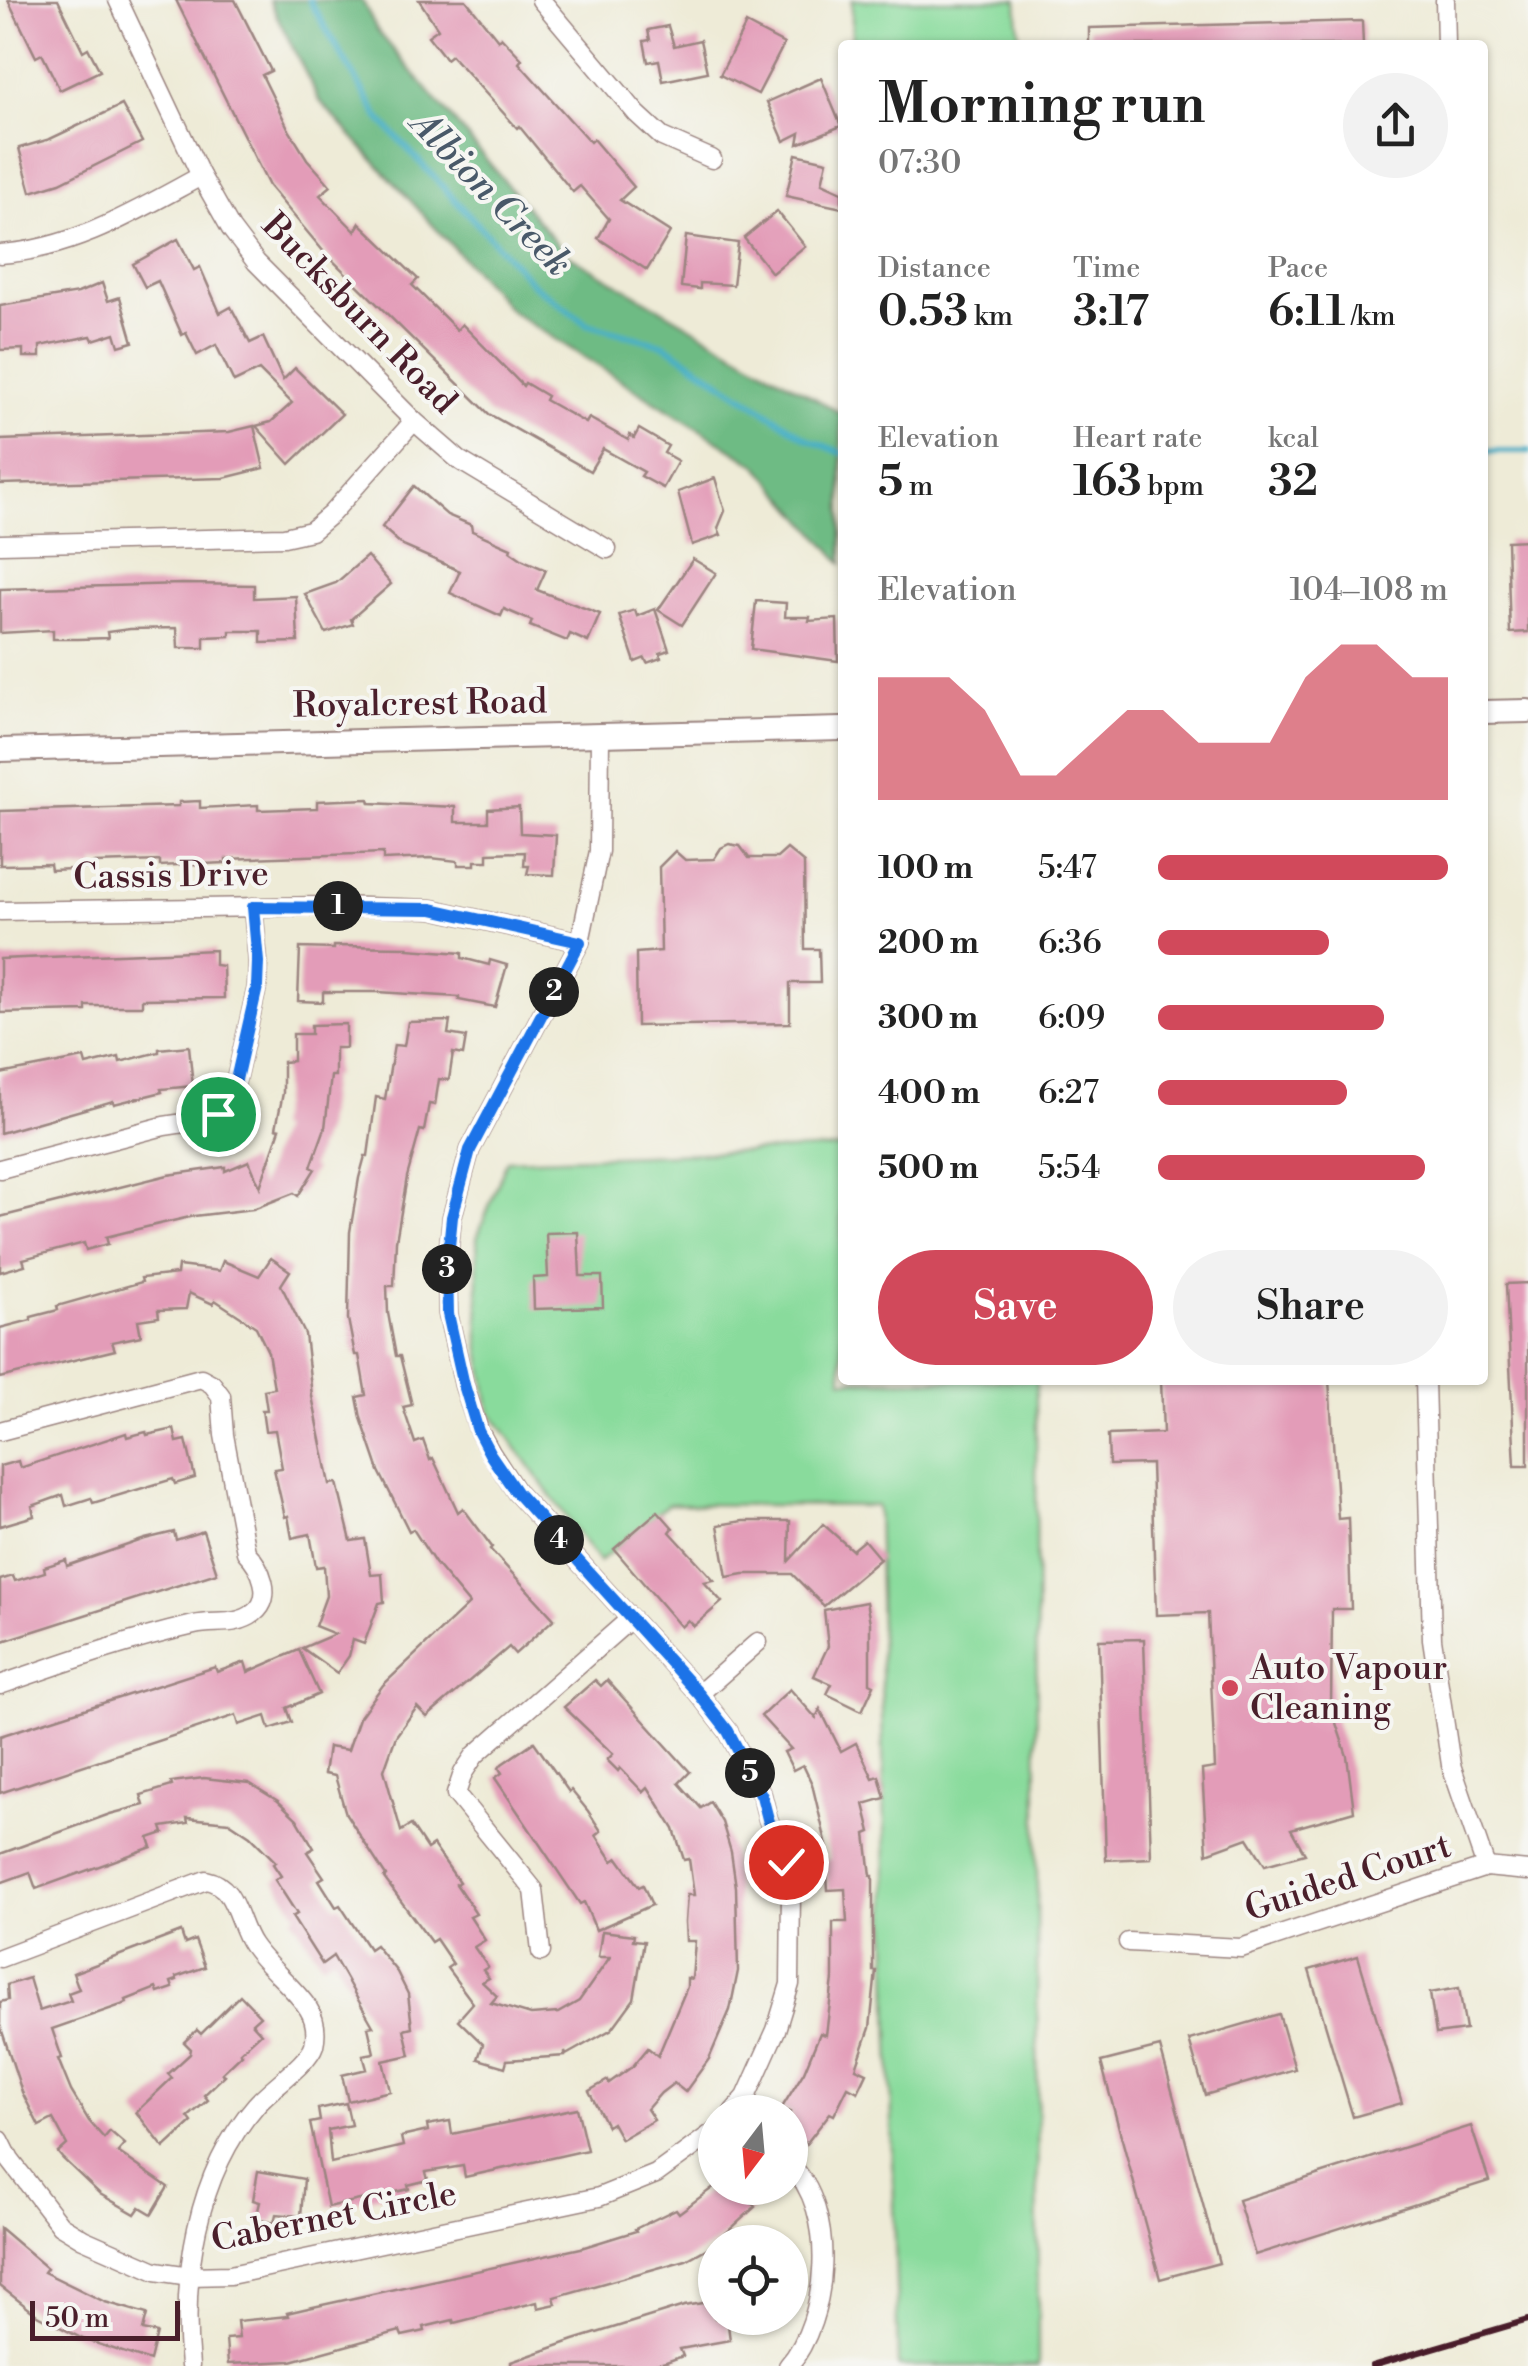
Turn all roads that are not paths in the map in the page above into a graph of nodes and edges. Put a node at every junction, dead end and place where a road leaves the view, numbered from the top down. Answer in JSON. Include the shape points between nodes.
{"nodes":[{"id":1,"x":118,"y":0,"type":"edge"},
{"id":2,"x":541,"y":0,"type":"edge"},
{"id":3,"x":1446,"y":0,"type":"edge"},
{"id":4,"x":1446,"y":40,"type":"edge"},
{"id":5,"x":712,"y":159,"type":"dead end"},
{"id":6,"x":201,"y":176,"type":"junction"},
{"id":7,"x":0,"y":254,"type":"edge"},
{"id":8,"x":414,"y":421,"type":"junction"},
{"id":9,"x":0,"y":544,"type":"edge"},
{"id":10,"x":606,"y":549,"type":"dead end"},
{"id":11,"x":1528,"y":711,"type":"edge"},
{"id":12,"x":1488,"y":712,"type":"edge"},
{"id":13,"x":838,"y":728,"type":"edge"},
{"id":14,"x":600,"y":735,"type":"junction"},
{"id":15,"x":0,"y":750,"type":"edge"},
{"id":16,"x":253,"y":907,"type":"junction"},
{"id":17,"x":0,"y":911,"type":"edge"},
{"id":18,"x":580,"y":942,"type":"junction"},
{"id":19,"x":0,"y":1169,"type":"edge"},
{"id":20,"x":1425,"y":1385,"type":"edge"},
{"id":21,"x":0,"y":1431,"type":"edge"},
{"id":22,"x":630,"y":1619,"type":"junction"},
{"id":23,"x":758,"y":1642,"type":"dead end"},
{"id":24,"x":0,"y":1685,"type":"edge"},
{"id":25,"x":699,"y":1694,"type":"junction"},
{"id":26,"x":1486,"y":1868,"type":"junction"},
{"id":27,"x":1528,"y":1871,"type":"edge"},
{"id":28,"x":1128,"y":1942,"type":"dead end"},
{"id":29,"x":541,"y":1952,"type":"dead end"},
{"id":30,"x":0,"y":1958,"type":"edge"},
{"id":31,"x":747,"y":2095,"type":"edge"},
{"id":32,"x":0,"y":2140,"type":"edge"},
{"id":33,"x":698,"y":2143,"type":"edge"},
{"id":34,"x":808,"y":2185,"type":"edge"},
{"id":35,"x":190,"y":2276,"type":"junction"},
{"id":36,"x":190,"y":2366,"type":"edge"},
{"id":37,"x":788,"y":2366,"type":"edge"}],
"edges":[{"from":1,"to":6,"type":"street","name":"Bucksburn Road"},
{"from":2,"to":5,"type":"street","via":[[637,114],[662,137]]},
{"from":3,"to":4,"type":"street"},
{"from":6,"to":7,"type":"street","via":[[86,236]]},
{"from":6,"to":8,"type":"street","name":"Bucksburn Road","via":[[244,248]]},
{"from":8,"to":9,"type":"street","via":[[311,531]]},
{"from":8,"to":10,"type":"street","name":"Bucksburn Road","via":[[459,460]]},
{"from":11,"to":12,"type":"street"},
{"from":13,"to":14,"type":"street","name":"Royalcrest Road"},
{"from":14,"to":15,"type":"street","name":"Royalcrest Road"},
{"from":14,"to":18,"type":"street","via":[[599,851]]},
{"from":16,"to":17,"type":"street","name":"Cassis Drive"},
{"from":16,"to":18,"type":"street","name":"Cassis Drive","via":[[432,909]]},
{"from":16,"to":19,"type":"street","via":[[257,987],[231,1102],[218,1114]]},
{"from":18,"to":22,"type":"street","via":[[470,1150],[452,1217],[448,1314],[464,1385],[490,1454]]},
{"from":20,"to":26,"type":"street","via":[[1432,1639],[1451,1765]]},
{"from":21,"to":24,"type":"street","via":[[188,1380],[212,1384],[220,1396],[246,1552],[265,1584],[256,1612],[241,1620],[198,1623]]},
{"from":22,"to":25,"type":"street"},
{"from":22,"to":29,"type":"street","via":[[474,1755],[456,1794],[534,1890]]},
{"from":23,"to":25,"type":"street"},
{"from":25,"to":31,"type":"street","via":[[728,1731],[762,1796],[791,1889],[790,1984]]},
{"from":26,"to":27,"type":"street","name":"Guided Court"},
{"from":26,"to":28,"type":"street","name":"Guided Court","via":[[1240,1948]]},
{"from":30,"to":35,"type":"street","via":[[206,1880],[229,1892],[253,1946],[308,2008],[316,2024],[310,2054],[258,2102],[220,2156]]},
{"from":32,"to":35,"type":"street","name":"Cabernet Circle","via":[[60,2225],[111,2254]]},
{"from":33,"to":35,"type":"street","name":"Cabernet Circle","via":[[656,2174],[599,2197],[230,2275]]},
{"from":34,"to":37,"type":"street","via":[[822,2234],[814,2320]]},
{"from":35,"to":36,"type":"street"}]}
